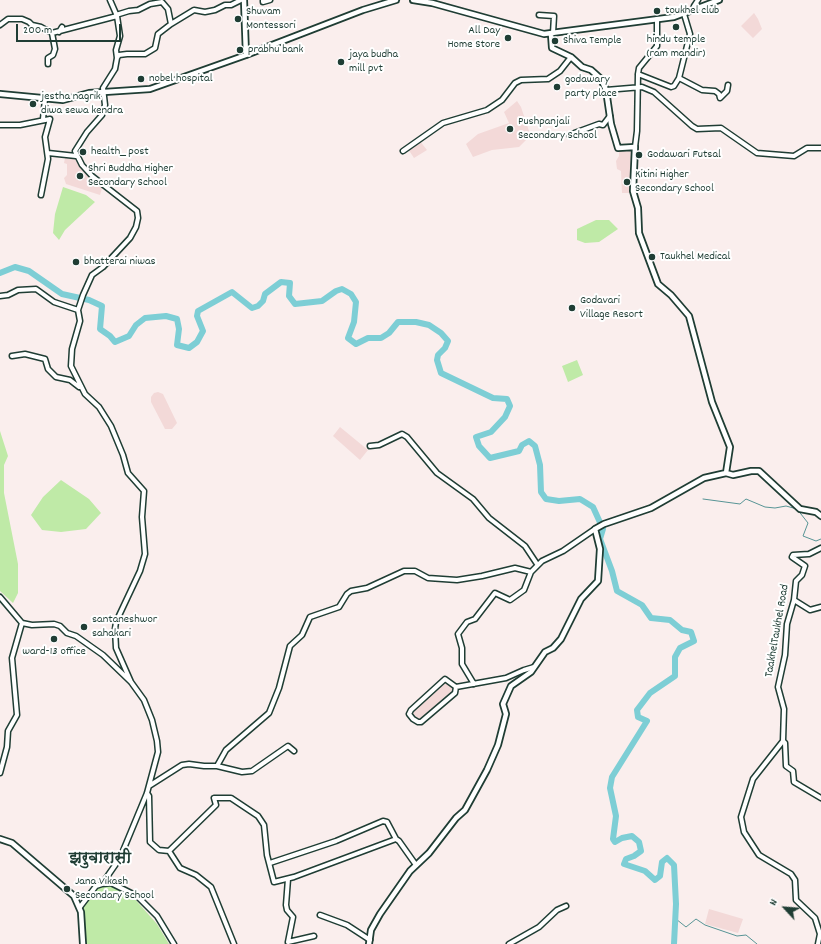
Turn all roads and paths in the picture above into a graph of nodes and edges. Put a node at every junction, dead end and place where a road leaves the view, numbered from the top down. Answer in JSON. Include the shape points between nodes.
{"nodes":[{"id":1,"x":110,"y":0,"type":"edge"},
{"id":2,"x":241,"y":0,"type":"edge"},
{"id":3,"x":244,"y":0,"type":"edge"},
{"id":4,"x":263,"y":0,"type":"edge"},
{"id":5,"x":270,"y":0,"type":"edge"},
{"id":6,"x":396,"y":0,"type":"edge"},
{"id":7,"x":413,"y":0,"type":"edge"},
{"id":8,"x":698,"y":0,"type":"edge"},
{"id":9,"x":719,"y":0,"type":"edge"},
{"id":10,"x":696,"y":9,"type":"junction"},
{"id":11,"x":684,"y":14,"type":"junction"},
{"id":12,"x":539,"y":15,"type":"dead end"},
{"id":13,"x":116,"y":16,"type":"junction"},
{"id":14,"x":657,"y":19,"type":"junction"},
{"id":15,"x":171,"y":24,"type":"junction"},
{"id":16,"x":0,"y":25,"type":"edge"},
{"id":17,"x":62,"y":27,"type":"dead end"},
{"id":18,"x":59,"y":32,"type":"junction"},
{"id":19,"x":52,"y":33,"type":"junction"},
{"id":20,"x":552,"y":33,"type":"junction"},
{"id":21,"x":246,"y":55,"type":"junction"},
{"id":22,"x":571,"y":57,"type":"junction"},
{"id":23,"x":117,"y":58,"type":"junction"},
{"id":24,"x":48,"y":64,"type":"dead end"},
{"id":25,"x":638,"y":74,"type":"junction"},
{"id":26,"x":679,"y":78,"type":"junction"},
{"id":27,"x":728,"y":86,"type":"dead end"},
{"id":28,"x":637,"y":87,"type":"junction"},
{"id":29,"x":606,"y":90,"type":"junction"},
{"id":30,"x":103,"y":92,"type":"junction"},
{"id":31,"x":0,"y":94,"type":"edge"},
{"id":32,"x":45,"y":99,"type":"junction"},
{"id":33,"x":610,"y":116,"type":"junction"},
{"id":34,"x":43,"y":119,"type":"junction"},
{"id":35,"x":0,"y":125,"type":"edge"},
{"id":36,"x":569,"y":135,"type":"dead end"},
{"id":37,"x":635,"y":147,"type":"junction"},
{"id":38,"x":821,"y":148,"type":"edge"},
{"id":39,"x":403,"y":151,"type":"dead end"},
{"id":40,"x":48,"y":153,"type":"junction"},
{"id":41,"x":76,"y":156,"type":"junction"},
{"id":42,"x":41,"y":196,"type":"dead end"},
{"id":43,"x":0,"y":296,"type":"edge"},
{"id":44,"x":78,"y":310,"type":"junction"},
{"id":45,"x":12,"y":356,"type":"dead end"},
{"id":46,"x":82,"y":389,"type":"junction"},
{"id":47,"x":370,"y":446,"type":"dead end"},
{"id":48,"x":726,"y":473,"type":"junction"},
{"id":49,"x":821,"y":516,"type":"edge"},
{"id":50,"x":596,"y":528,"type":"junction"},
{"id":51,"x":821,"y":548,"type":"edge"},
{"id":52,"x":538,"y":564,"type":"junction"},
{"id":53,"x":531,"y":572,"type":"junction"},
{"id":54,"x":0,"y":597,"type":"edge"},
{"id":55,"x":794,"y":600,"type":"junction"},
{"id":56,"x":821,"y":607,"type":"edge"},
{"id":57,"x":22,"y":623,"type":"junction"},
{"id":58,"x":534,"y":667,"type":"junction"},
{"id":59,"x":131,"y":682,"type":"junction"},
{"id":60,"x":474,"y":684,"type":"junction"},
{"id":61,"x":456,"y":687,"type":"junction"},
{"id":62,"x":783,"y":741,"type":"junction"},
{"id":63,"x":294,"y":751,"type":"dead end"},
{"id":64,"x":217,"y":766,"type":"junction"},
{"id":65,"x":0,"y":773,"type":"edge"},
{"id":66,"x":148,"y":786,"type":"junction"},
{"id":67,"x":147,"y":793,"type":"junction"},
{"id":68,"x":821,"y":798,"type":"edge"},
{"id":69,"x":0,"y":839,"type":"edge"},
{"id":70,"x":396,"y":839,"type":"junction"},
{"id":71,"x":169,"y":851,"type":"junction"},
{"id":72,"x":270,"y":863,"type":"junction"},
{"id":73,"x":416,"y":865,"type":"junction"},
{"id":74,"x":288,"y":879,"type":"junction"},
{"id":75,"x":102,"y":884,"type":"junction"},
{"id":76,"x":566,"y":906,"type":"dead end"},
{"id":77,"x":80,"y":907,"type":"junction"},
{"id":78,"x":320,"y":915,"type":"dead end"},
{"id":79,"x":314,"y":936,"type":"dead end"},
{"id":80,"x":369,"y":942,"type":"edge"},
{"id":81,"x":83,"y":944,"type":"edge"},
{"id":82,"x":174,"y":944,"type":"edge"},
{"id":83,"x":234,"y":944,"type":"edge"},
{"id":84,"x":509,"y":944,"type":"edge"},
{"id":85,"x":818,"y":944,"type":"edge"}],
"edges":[{"from":1,"to":13,"type":"street"},
{"from":2,"to":15,"type":"street","via":[[210,11],[194,10]]},
{"from":3,"to":21,"type":"street"},
{"from":4,"to":5,"type":"street"},
{"from":6,"to":21,"type":"street"},
{"from":7,"to":20,"type":"street","via":[[537,32]]},
{"from":8,"to":10,"type":"street","via":[[694,6]]},
{"from":9,"to":10,"type":"street"},
{"from":10,"to":11,"type":"street"},
{"from":11,"to":14,"type":"street"},
{"from":11,"to":26,"type":"street","via":[[690,34]]},
{"from":12,"to":20,"type":"street","via":[[554,16]]},
{"from":13,"to":15,"type":"street","via":[[162,2],[168,9]]},
{"from":13,"to":18,"type":"street"},
{"from":13,"to":23,"type":"street","via":[[120,36],[116,50]]},
{"from":14,"to":20,"type":"street"},
{"from":14,"to":25,"type":"street","via":[[657,46],[639,68]]},
{"from":15,"to":23,"type":"street","via":[[158,34],[155,48],[145,54],[119,55]]},
{"from":16,"to":19,"type":"street","via":[[8,19],[22,19],[32,26]]},
{"from":17,"to":18,"type":"street"},
{"from":18,"to":19,"type":"street"},
{"from":19,"to":24,"type":"street","via":[[55,49],[53,55],[48,58]]},
{"from":20,"to":22,"type":"street","via":[[552,48]]},
{"from":21,"to":30,"type":"street","via":[[150,89]]},
{"from":22,"to":29,"type":"street","via":[[582,67],[596,74]]},
{"from":22,"to":39,"type":"street","via":[[560,71],[548,79],[521,80],[515,83],[502,100],[487,110],[443,124]]},
{"from":23,"to":30,"type":"street","via":[[115,69]]},
{"from":25,"to":26,"type":"street","via":[[672,87]]},
{"from":25,"to":28,"type":"street"},
{"from":26,"to":27,"type":"street","via":[[702,90],[715,91],[720,98]]},
{"from":28,"to":29,"type":"street"},
{"from":28,"to":37,"type":"street"},
{"from":28,"to":38,"type":"street","via":[[642,86],[654,92],[697,129],[721,128],[757,153],[794,156],[807,148]]},
{"from":29,"to":33,"type":"street"},
{"from":30,"to":32,"type":"street","via":[[70,99]]},
{"from":30,"to":41,"type":"street","via":[[105,105],[102,115],[86,132],[75,151]]},
{"from":31,"to":32,"type":"street"},
{"from":32,"to":34,"type":"street"},
{"from":33,"to":36,"type":"street","via":[[603,125],[599,124]]},
{"from":33,"to":37,"type":"street","via":[[618,148]]},
{"from":34,"to":35,"type":"street","via":[[20,125]]},
{"from":34,"to":40,"type":"street","via":[[50,119],[45,137]]},
{"from":37,"to":48,"type":"street","via":[[633,191],[638,208],[639,233],[658,284],[689,316],[712,402],[730,447]]},
{"from":40,"to":41,"type":"street"},
{"from":40,"to":42,"type":"street"},
{"from":41,"to":44,"type":"street","via":[[92,176],[136,211],[138,218],[130,238],[92,275]]},
{"from":43,"to":44,"type":"street","via":[[18,290],[36,289],[54,302]]},
{"from":44,"to":46,"type":"street","via":[[80,321],[72,349],[71,366]]},
{"from":45,"to":46,"type":"street","via":[[25,354],[45,359],[48,369],[56,377],[70,380]]},
{"from":46,"to":59,"type":"street","via":[[103,413],[118,442],[125,468],[144,491],[142,517],[145,554],[115,629],[116,648]]},
{"from":47,"to":52,"type":"street","via":[[404,435],[436,473],[473,499],[489,518],[525,546]]},
{"from":48,"to":49,"type":"street","via":[[733,475],[759,471],[800,509],[816,512]]},
{"from":48,"to":50,"type":"street","via":[[704,478],[651,508]]},
{"from":50,"to":52,"type":"street"},
{"from":50,"to":58,"type":"street","via":[[600,549],[598,581],[581,599],[561,639],[545,652]]},
{"from":51,"to":55,"type":"street","name":"TaakhelTaukhel Road","via":[[809,554],[793,555],[792,558],[805,566],[802,575],[796,581]]},
{"from":52,"to":53,"type":"street"},
{"from":53,"to":60,"type":"street","via":[[524,590],[510,600],[495,593],[475,619],[467,622],[458,634],[462,648],[462,664]]},
{"from":53,"to":64,"type":"street","via":[[515,568],[457,580],[428,578],[415,572],[404,571],[373,586],[351,591],[339,607],[310,617],[302,636],[290,646],[279,688],[269,713],[226,750]]},
{"from":54,"to":57,"type":"street"},
{"from":55,"to":56,"type":"street","via":[[810,610]]},
{"from":55,"to":62,"type":"street","name":"TaakhelTaukhel Road","via":[[787,624],[785,655],[778,687],[784,709]]},
{"from":57,"to":59,"type":"street","via":[[60,626],[103,655]]},
{"from":57,"to":65,"type":"street","via":[[12,658],[16,715],[8,731],[7,747]]},
{"from":58,"to":60,"type":"street","via":[[506,678]]},
{"from":58,"to":73,"type":"street","via":[[511,686],[504,704],[506,714],[498,745],[465,810]]},
{"from":59,"to":66,"type":"street","via":[[144,700],[157,741],[158,752]]},
{"from":60,"to":61,"type":"street"},
{"from":61,"to":61,"type":"street","via":[[455,693],[421,722],[409,714],[446,680]]},
{"from":62,"to":68,"type":"street","name":"TaakhelTaukhel Road","via":[[786,766],[793,772],[794,782]]},
{"from":62,"to":85,"type":"street","via":[[753,779],[741,817],[744,832],[759,855],[791,874],[795,880],[796,900],[815,918],[820,934]]},
{"from":63,"to":64,"type":"street","via":[[288,746],[252,771],[242,772]]},
{"from":64,"to":66,"type":"street","via":[[182,765]]},
{"from":66,"to":67,"type":"street"},
{"from":67,"to":71,"type":"street","via":[[150,842],[159,850]]},
{"from":67,"to":75,"type":"street","via":[[120,858]]},
{"from":69,"to":77,"type":"street","via":[[12,843],[68,889]]},
{"from":70,"to":72,"type":"street","via":[[387,822],[383,821],[336,841]]},
{"from":70,"to":73,"type":"street"},
{"from":70,"to":74,"type":"street"},
{"from":71,"to":72,"type":"street","via":[[216,805],[214,798],[231,798],[258,816],[264,825]]},
{"from":71,"to":83,"type":"street","via":[[180,868],[196,875],[211,887]]},
{"from":72,"to":74,"type":"street","via":[[274,882]]},
{"from":73,"to":80,"type":"street","via":[[380,914]]},
{"from":74,"to":79,"type":"street","via":[[286,905],[292,917],[288,942]]},
{"from":75,"to":77,"type":"street","via":[[96,886]]},
{"from":75,"to":82,"type":"street","via":[[111,884],[137,896],[157,916]]},
{"from":76,"to":84,"type":"street","via":[[557,910],[539,927]]},
{"from":77,"to":81,"type":"street"},
{"from":78,"to":80,"type":"street","via":[[347,925]]}]}
